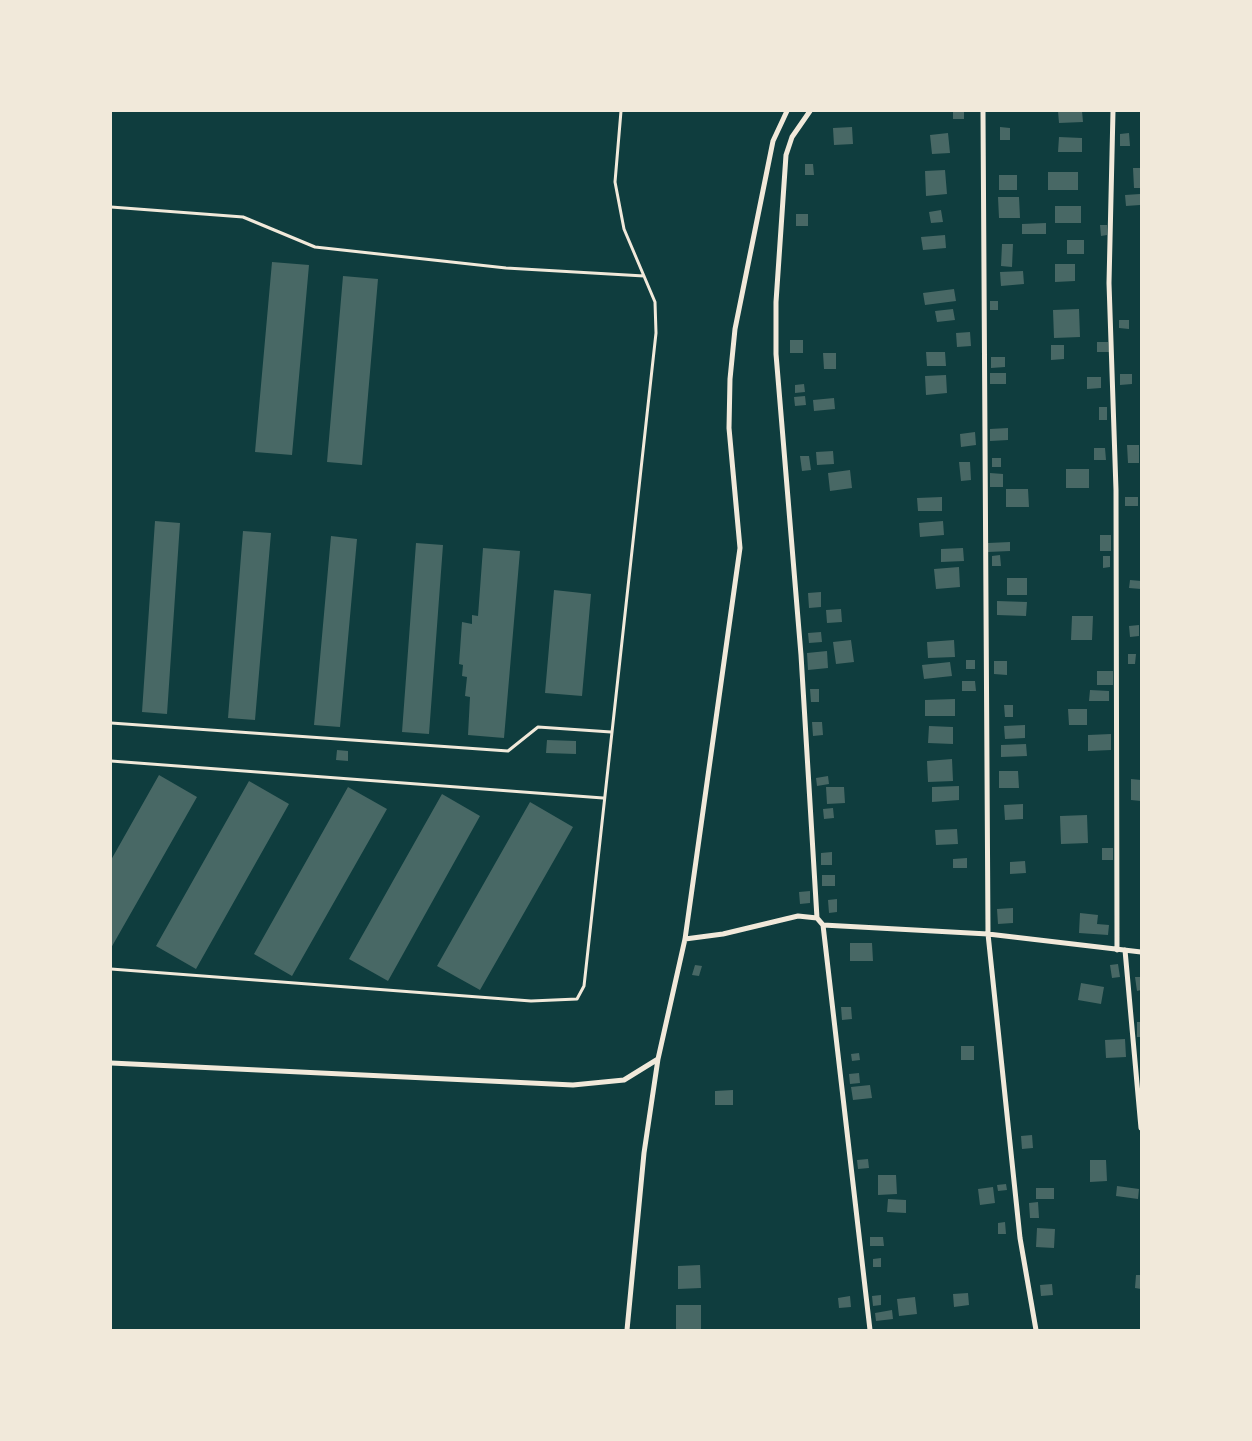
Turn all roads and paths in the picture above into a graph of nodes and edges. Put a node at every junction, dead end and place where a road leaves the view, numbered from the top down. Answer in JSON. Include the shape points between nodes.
{"nodes":[{"id":1,"x":621,"y":111,"type":"edge"},
{"id":2,"x":787,"y":111,"type":"edge"},
{"id":3,"x":810,"y":111,"type":"edge"},
{"id":4,"x":983,"y":111,"type":"edge"},
{"id":5,"x":1113,"y":111,"type":"edge"},
{"id":6,"x":111,"y":207,"type":"edge"},
{"id":7,"x":644,"y":276,"type":"junction"},
{"id":8,"x":111,"y":723,"type":"edge"},
{"id":9,"x":611,"y":732,"type":"junction"},
{"id":10,"x":111,"y":761,"type":"edge"},
{"id":11,"x":603,"y":798,"type":"junction"},
{"id":12,"x":817,"y":918,"type":"junction"},
{"id":13,"x":823,"y":924,"type":"junction"},
{"id":14,"x":988,"y":934,"type":"junction"},
{"id":15,"x":685,"y":939,"type":"junction"},
{"id":16,"x":1117,"y":950,"type":"junction"},
{"id":17,"x":1125,"y":950,"type":"junction"},
{"id":18,"x":1141,"y":952,"type":"edge"},
{"id":19,"x":111,"y":969,"type":"edge"},
{"id":20,"x":658,"y":1059,"type":"junction"},
{"id":21,"x":111,"y":1063,"type":"edge"},
{"id":22,"x":1141,"y":1128,"type":"edge"},
{"id":23,"x":627,"y":1330,"type":"edge"},
{"id":24,"x":870,"y":1330,"type":"edge"},
{"id":25,"x":1036,"y":1330,"type":"edge"}],
"edges":[{"from":1,"to":7,"type":"lane","via":[[615,182],[624,229]]},
{"from":2,"to":15,"type":"street","via":[[773,141],[735,329],[729,428],[740,548]]},
{"from":3,"to":12,"type":"street","via":[[792,136],[786,155],[776,354],[801,655]]},
{"from":4,"to":14,"type":"street"},
{"from":5,"to":16,"type":"street","via":[[1109,283],[1116,501]]},
{"from":6,"to":7,"type":"lane","via":[[243,217],[315,247],[506,268]]},
{"from":7,"to":9,"type":"lane","via":[[655,302],[656,333]]},
{"from":8,"to":9,"type":"lane","via":[[508,751],[538,727]]},
{"from":9,"to":11,"type":"lane"},
{"from":10,"to":11,"type":"lane"},
{"from":11,"to":19,"type":"lane","via":[[584,986],[577,999],[531,1001]]},
{"from":12,"to":13,"type":"street"},
{"from":12,"to":15,"type":"street","via":[[798,916]]},
{"from":13,"to":14,"type":"street"},
{"from":13,"to":24,"type":"street"},
{"from":14,"to":16,"type":"street"},
{"from":14,"to":25,"type":"street","via":[[1020,1238]]},
{"from":15,"to":20,"type":"street"},
{"from":16,"to":17,"type":"street"},
{"from":17,"to":18,"type":"street"},
{"from":17,"to":22,"type":"street"},
{"from":20,"to":21,"type":"street","via":[[624,1080],[573,1085]]},
{"from":20,"to":23,"type":"street","via":[[644,1153]]}]}
